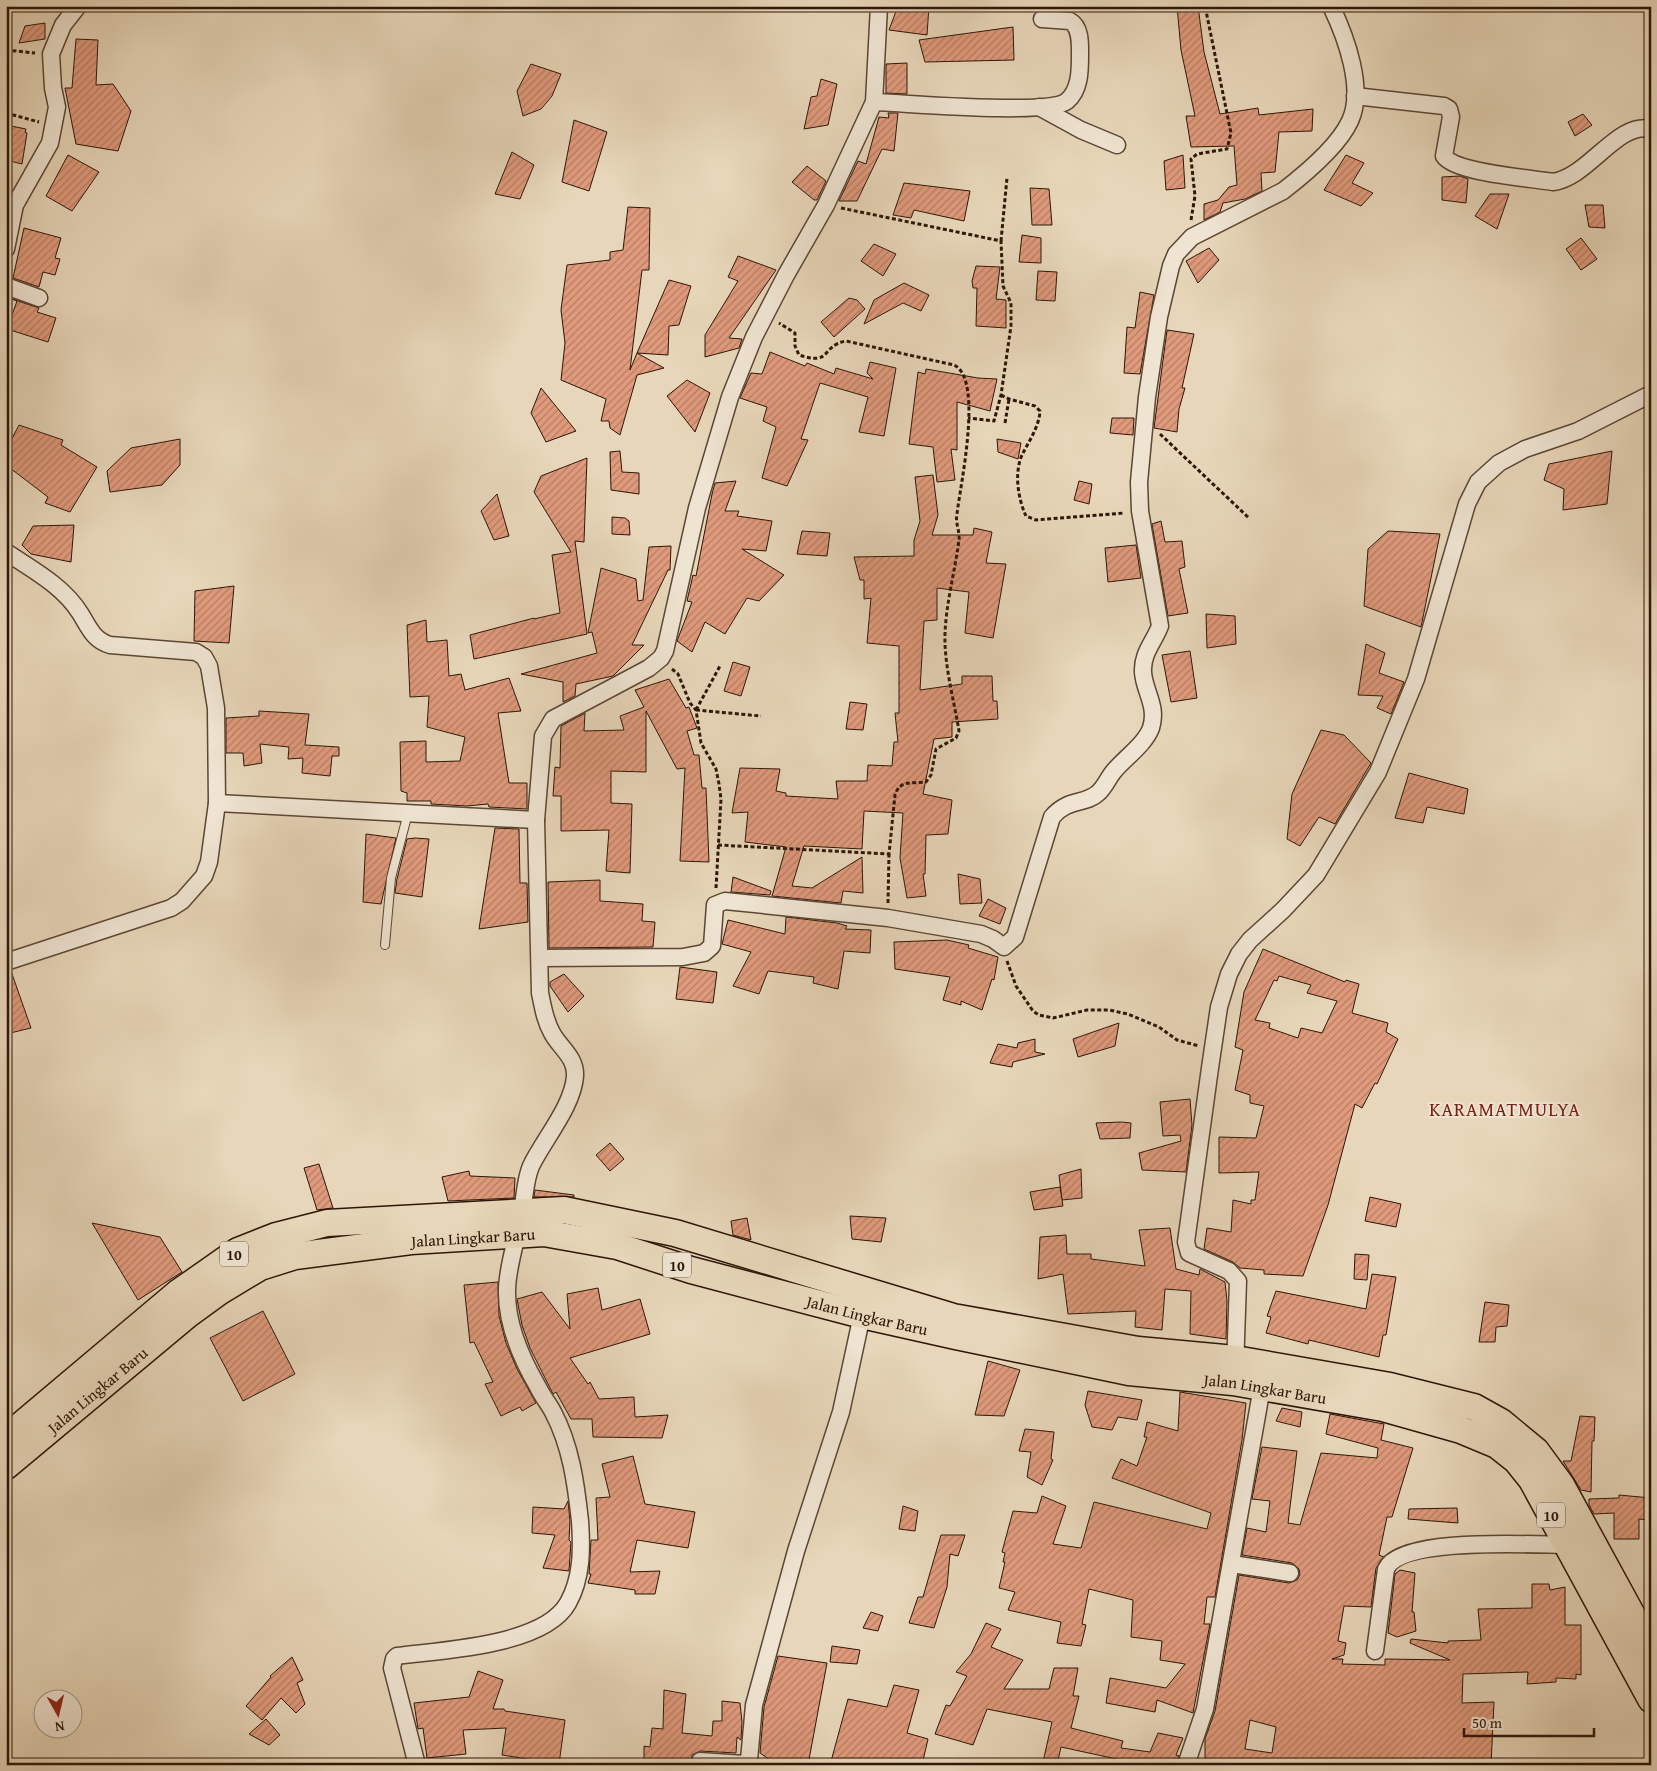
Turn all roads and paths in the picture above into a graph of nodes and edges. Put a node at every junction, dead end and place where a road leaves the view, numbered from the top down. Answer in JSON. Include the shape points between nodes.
{"nodes":[{"id":1,"x":78,"y":6,"type":"edge"},
{"id":2,"x":879,"y":6,"type":"edge"},
{"id":3,"x":1205,"y":6,"type":"edge"},
{"id":4,"x":1331,"y":6,"type":"edge"},
{"id":5,"x":1042,"y":19,"type":"dead end"},
{"id":6,"x":6,"y":50,"type":"edge"},
{"id":7,"x":51,"y":54,"type":"junction"},
{"id":8,"x":1355,"y":96,"type":"junction"},
{"id":9,"x":874,"y":102,"type":"junction"},
{"id":10,"x":1039,"y":107,"type":"junction"},
{"id":11,"x":6,"y":113,"type":"edge"},
{"id":12,"x":53,"y":126,"type":"junction"},
{"id":13,"x":1651,"y":129,"type":"edge"},
{"id":14,"x":1117,"y":145,"type":"dead end"},
{"id":15,"x":1006,"y":178,"type":"dead end"},
{"id":16,"x":826,"y":205,"type":"junction"},
{"id":17,"x":1001,"y":240,"type":"junction"},
{"id":18,"x":1185,"y":243,"type":"junction"},
{"id":19,"x":6,"y":249,"type":"edge"},
{"id":20,"x":6,"y":286,"type":"edge"},
{"id":21,"x":39,"y":298,"type":"dead end"},
{"id":22,"x":765,"y":316,"type":"junction"},
{"id":23,"x":1651,"y":394,"type":"edge"},
{"id":24,"x":1001,"y":395,"type":"junction"},
{"id":25,"x":1009,"y":399,"type":"junction"},
{"id":26,"x":968,"y":418,"type":"junction"},
{"id":27,"x":1144,"y":420,"type":"junction"},
{"id":28,"x":1005,"y":423,"type":"dead end"},
{"id":29,"x":1140,"y":512,"type":"junction"},
{"id":30,"x":1249,"y":518,"type":"dead end"},
{"id":31,"x":9,"y":548,"type":"edge"},
{"id":32,"x":661,"y":658,"type":"junction"},
{"id":33,"x":720,"y":666,"type":"dead end"},
{"id":34,"x":696,"y":710,"type":"junction"},
{"id":35,"x":761,"y":716,"type":"dead end"},
{"id":36,"x":217,"y":803,"type":"junction"},
{"id":37,"x":408,"y":813,"type":"junction"},
{"id":38,"x":536,"y":820,"type":"junction"},
{"id":39,"x":718,"y":845,"type":"junction"},
{"id":40,"x":889,"y":854,"type":"junction"},
{"id":41,"x":715,"y":905,"type":"junction"},
{"id":42,"x":888,"y":918,"type":"junction"},
{"id":43,"x":384,"y":945,"type":"dead end"},
{"id":44,"x":1004,"y":947,"type":"junction"},
{"id":45,"x":540,"y":958,"type":"junction"},
{"id":46,"x":6,"y":962,"type":"edge"},
{"id":47,"x":1210,"y":1068,"type":"junction"},
{"id":48,"x":520,"y":1222,"type":"junction"},
{"id":49,"x":862,"y":1314,"type":"junction"},
{"id":50,"x":1234,"y":1371,"type":"junction"},
{"id":51,"x":1262,"y":1387,"type":"junction"},
{"id":52,"x":6,"y":1438,"type":"edge"},
{"id":53,"x":6,"y":1466,"type":"edge"},
{"id":54,"x":1568,"y":1545,"type":"junction"},
{"id":55,"x":1232,"y":1564,"type":"junction"},
{"id":56,"x":1290,"y":1573,"type":"dead end"},
{"id":57,"x":1649,"y":1645,"type":"edge"},
{"id":58,"x":1375,"y":1651,"type":"dead end"},
{"id":59,"x":1651,"y":1699,"type":"edge"},
{"id":60,"x":700,"y":1760,"type":"dead end"},
{"id":61,"x":417,"y":1765,"type":"edge"},
{"id":62,"x":1186,"y":1765,"type":"edge"}],
"edges":[{"from":1,"to":7,"type":"street","via":[[63,25]]},
{"from":2,"to":9,"type":"street"},
{"from":3,"to":18,"type":"path","via":[[1230,139],[1227,149],[1197,154],[1191,159],[1195,196]]},
{"from":4,"to":8,"type":"street","via":[[1351,59]]},
{"from":5,"to":10,"type":"street","via":[[1070,21],[1075,25],[1080,66],[1076,89],[1066,102]]},
{"from":6,"to":7,"type":"path"},
{"from":7,"to":12,"type":"street","via":[[57,107]]},
{"from":8,"to":13,"type":"street","via":[[1444,106],[1450,109],[1451,117],[1444,156],[1448,162],[1468,169],[1552,182],[1578,172],[1620,136],[1636,128]]},
{"from":8,"to":18,"type":"street","via":[[1345,129],[1296,181]]},
{"from":9,"to":10,"type":"street"},
{"from":9,"to":16,"type":"street"},
{"from":10,"to":14,"type":"street"},
{"from":11,"to":12,"type":"path"},
{"from":12,"to":19,"type":"street","via":[[50,144],[15,205]]},
{"from":15,"to":17,"type":"path"},
{"from":16,"to":17,"type":"path"},
{"from":16,"to":22,"type":"street"},
{"from":17,"to":24,"type":"path","via":[[1003,286],[1011,303]]},
{"from":18,"to":27,"type":"street","via":[[1171,266],[1161,308]]},
{"from":20,"to":21,"type":"street"},
{"from":22,"to":26,"type":"path","via":[[793,331],[799,355],[810,359],[821,358],[836,344],[846,341],[960,368],[967,382]]},
{"from":22,"to":32,"type":"street","via":[[730,397],[697,508]]},
{"from":23,"to":47,"type":"street","via":[[1578,431],[1525,449],[1499,463],[1478,482],[1468,504],[1416,679],[1378,772],[1316,875],[1239,954],[1222,995]]},
{"from":24,"to":25,"type":"path"},
{"from":24,"to":26,"type":"path","via":[[994,421]]},
{"from":25,"to":28,"type":"path"},
{"from":25,"to":29,"type":"path","via":[[1035,406],[1040,411],[1020,468],[1019,496],[1026,516],[1036,520]]},
{"from":26,"to":40,"type":"path","via":[[964,477],[956,520],[959,540],[945,632],[959,731],[956,738],[936,749],[928,780],[898,787]]},
{"from":27,"to":29,"type":"street"},
{"from":27,"to":30,"type":"path"},
{"from":29,"to":44,"type":"street","via":[[1160,626],[1148,646],[1143,671],[1150,694],[1152,724],[1148,734],[1113,772],[1099,793],[1069,803],[1052,818],[1015,937]]},
{"from":31,"to":36,"type":"street","via":[[68,596],[92,635],[101,643],[187,651],[204,657],[209,666],[216,708]]},
{"from":32,"to":34,"type":"path","via":[[678,674]]},
{"from":32,"to":38,"type":"street","via":[[649,668],[549,723],[543,736]]},
{"from":33,"to":34,"type":"path"},
{"from":34,"to":35,"type":"path"},
{"from":34,"to":39,"type":"path","via":[[701,743],[716,769],[719,784]]},
{"from":36,"to":37,"type":"street"},
{"from":36,"to":46,"type":"street","via":[[204,876],[182,901],[156,914]]},
{"from":37,"to":38,"type":"street"},
{"from":37,"to":43,"type":"lane","via":[[391,878]]},
{"from":38,"to":45,"type":"street"},
{"from":39,"to":40,"type":"path"},
{"from":39,"to":41,"type":"path"},
{"from":40,"to":42,"type":"path"},
{"from":41,"to":42,"type":"street","via":[[736,901]]},
{"from":41,"to":45,"type":"street","via":[[712,946],[704,953],[683,957]]},
{"from":42,"to":44,"type":"street","via":[[982,934],[994,938]]},
{"from":44,"to":47,"type":"path","via":[[1016,986],[1039,1015],[1053,1018],[1087,1010],[1128,1014],[1159,1026],[1177,1040],[1203,1049]]},
{"from":45,"to":48,"type":"street","via":[[540,993],[546,1020],[574,1063],[575,1076],[559,1117],[531,1167]]},
{"from":47,"to":50,"type":"street","via":[[1186,1248],[1189,1253],[1229,1271],[1238,1282]]},
{"from":48,"to":49,"type":"highway","name":"Jalan Lingkar Baru","number":"10","via":[[551,1234],[617,1246],[691,1270]]},
{"from":48,"to":50,"type":"highway","name":"Jalan Lingkar Baru","number":"10","via":[[564,1210],[675,1233],[953,1317],[1138,1350]]},
{"from":48,"to":52,"type":"highway","name":"Jalan Lingkar Baru","number":"10","via":[[327,1223],[276,1236],[238,1251],[178,1294]]},
{"from":48,"to":53,"type":"highway","name":"Jalan Lingkar Baru","number":"10","via":[[411,1241],[295,1256],[260,1267],[187,1315]]},
{"from":48,"to":61,"type":"street","via":[[508,1268],[509,1314],[515,1340],[553,1412],[569,1451],[578,1498],[581,1564],[567,1604],[556,1616],[528,1634],[394,1659],[392,1668]]},
{"from":49,"to":50,"type":"highway","name":"Jalan Lingkar Baru","number":"10","via":[[1129,1372]]},
{"from":49,"to":60,"type":"street","via":[[841,1412],[796,1551],[754,1705],[749,1760],[744,1764]]},
{"from":50,"to":51,"type":"highway","name":"Jalan Lingkar Baru","number":"10"},
{"from":50,"to":57,"type":"highway","name":"Jalan Lingkar Baru","number":"10","via":[[1390,1386],[1474,1407],[1501,1422],[1536,1451],[1561,1485]]},
{"from":51,"to":54,"type":"highway","name":"Jalan Lingkar Baru","number":"10","via":[[1382,1408],[1461,1430],[1497,1446],[1516,1460],[1532,1480]]},
{"from":51,"to":55,"type":"street"},
{"from":54,"to":58,"type":"street","via":[[1443,1546],[1412,1552],[1390,1563],[1386,1569]]},
{"from":54,"to":59,"type":"highway","name":"Jalan Lingkar Baru","number":"10"},
{"from":55,"to":56,"type":"street"},
{"from":55,"to":62,"type":"street","via":[[1205,1709]]}]}
